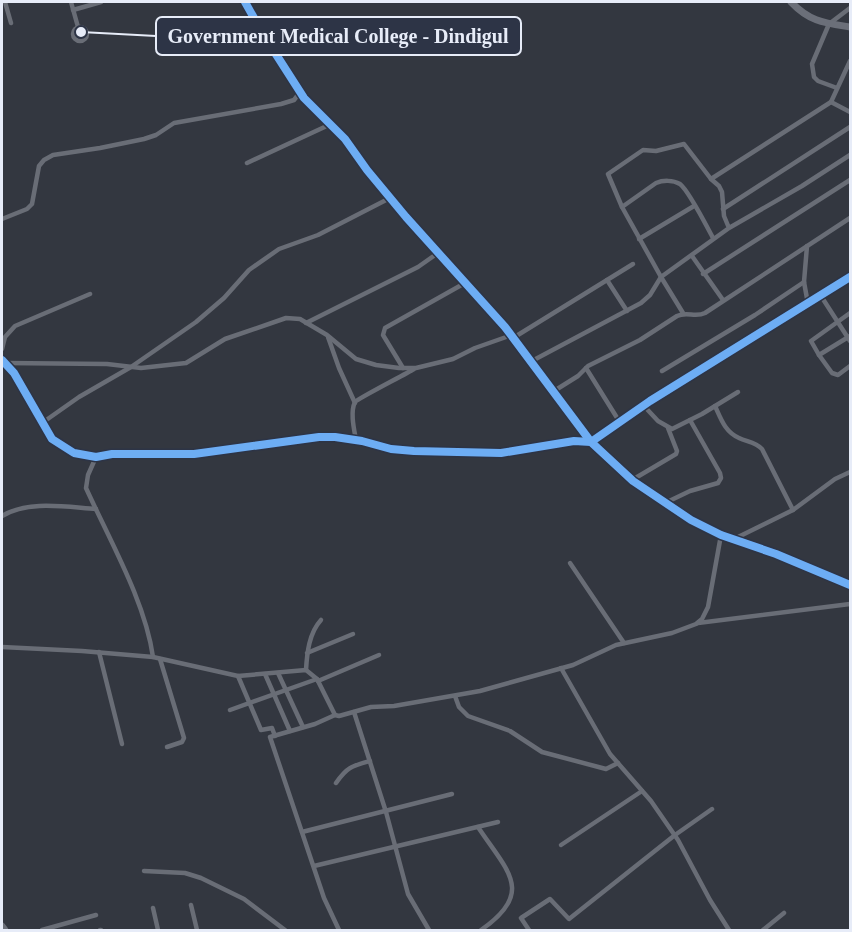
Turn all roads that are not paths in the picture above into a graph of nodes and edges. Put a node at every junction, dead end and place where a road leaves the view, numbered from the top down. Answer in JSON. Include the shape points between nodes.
{"nodes":[{"id":1,"x":5,"y":2,"type":"edge"},
{"id":2,"x":71,"y":2,"type":"edge"},
{"id":3,"x":101,"y":2,"type":"edge"},
{"id":4,"x":245,"y":2,"type":"edge"},
{"id":5,"x":791,"y":2,"type":"edge"},
{"id":6,"x":850,"y":8,"type":"edge"},
{"id":7,"x":73,"y":10,"type":"junction"},
{"id":8,"x":11,"y":23,"type":"dead end"},
{"id":9,"x":829,"y":24,"type":"junction"},
{"id":10,"x":78,"y":27,"type":"dead end"},
{"id":11,"x":850,"y":27,"type":"edge"},
{"id":12,"x":850,"y":62,"type":"edge"},
{"id":13,"x":837,"y":88,"type":"junction"},
{"id":14,"x":301,"y":91,"type":"junction"},
{"id":15,"x":831,"y":102,"type":"junction"},
{"id":16,"x":850,"y":112,"type":"edge"},
{"id":17,"x":332,"y":124,"type":"junction"},
{"id":18,"x":850,"y":127,"type":"edge"},
{"id":19,"x":850,"y":155,"type":"edge"},
{"id":20,"x":247,"y":163,"type":"dead end"},
{"id":21,"x":711,"y":179,"type":"junction"},
{"id":22,"x":850,"y":180,"type":"edge"},
{"id":23,"x":390,"y":198,"type":"junction"},
{"id":24,"x":694,"y":206,"type":"junction"},
{"id":25,"x":622,"y":207,"type":"junction"},
{"id":26,"x":723,"y":209,"type":"junction"},
{"id":27,"x":850,"y":218,"type":"edge"},
{"id":28,"x":2,"y":219,"type":"edge"},
{"id":29,"x":729,"y":228,"type":"junction"},
{"id":30,"x":639,"y":238,"type":"junction"},
{"id":31,"x":713,"y":238,"type":"junction"},
{"id":32,"x":807,"y":246,"type":"junction"},
{"id":33,"x":438,"y":253,"type":"junction"},
{"id":34,"x":692,"y":256,"type":"junction"},
{"id":35,"x":633,"y":264,"type":"dead end"},
{"id":36,"x":703,"y":274,"type":"junction"},
{"id":37,"x":661,"y":277,"type":"junction"},
{"id":38,"x":850,"y":277,"type":"edge"},
{"id":39,"x":607,"y":280,"type":"junction"},
{"id":40,"x":804,"y":282,"type":"junction"},
{"id":41,"x":465,"y":283,"type":"junction"},
{"id":42,"x":90,"y":294,"type":"dead end"},
{"id":43,"x":821,"y":296,"type":"junction"},
{"id":44,"x":723,"y":300,"type":"junction"},
{"id":45,"x":808,"y":303,"type":"junction"},
{"id":46,"x":627,"y":311,"type":"junction"},
{"id":47,"x":683,"y":313,"type":"junction"},
{"id":48,"x":850,"y":313,"type":"edge"},
{"id":49,"x":838,"y":321,"type":"junction"},
{"id":50,"x":306,"y":323,"type":"junction"},
{"id":51,"x":327,"y":335,"type":"junction"},
{"id":52,"x":511,"y":335,"type":"junction"},
{"id":53,"x":850,"y":338,"type":"edge"},
{"id":54,"x":2,"y":349,"type":"edge"},
{"id":55,"x":819,"y":355,"type":"junction"},
{"id":56,"x":3,"y":361,"type":"edge"},
{"id":57,"x":530,"y":362,"type":"junction"},
{"id":58,"x":850,"y":366,"type":"edge"},
{"id":59,"x":131,"y":367,"type":"junction"},
{"id":60,"x":403,"y":368,"type":"junction"},
{"id":61,"x":416,"y":368,"type":"junction"},
{"id":62,"x":586,"y":368,"type":"junction"},
{"id":63,"x":662,"y":371,"type":"dead end"},
{"id":64,"x":554,"y":391,"type":"junction"},
{"id":65,"x":738,"y":392,"type":"dead end"},
{"id":66,"x":355,"y":403,"type":"junction"},
{"id":67,"x":644,"y":406,"type":"junction"},
{"id":68,"x":715,"y":406,"type":"junction"},
{"id":69,"x":690,"y":420,"type":"junction"},
{"id":70,"x":619,"y":421,"type":"junction"},
{"id":71,"x":42,"y":423,"type":"junction"},
{"id":72,"x":668,"y":428,"type":"junction"},
{"id":73,"x":356,"y":440,"type":"junction"},
{"id":74,"x":591,"y":442,"type":"junction"},
{"id":75,"x":96,"y":457,"type":"junction"},
{"id":76,"x":850,"y":472,"type":"edge"},
{"id":77,"x":632,"y":480,"type":"junction"},
{"id":78,"x":665,"y":503,"type":"junction"},
{"id":79,"x":96,"y":509,"type":"junction"},
{"id":80,"x":794,"y":510,"type":"junction"},
{"id":81,"x":2,"y":516,"type":"edge"},
{"id":82,"x":721,"y":535,"type":"junction"},
{"id":83,"x":734,"y":539,"type":"junction"},
{"id":84,"x":570,"y":563,"type":"dead end"},
{"id":85,"x":850,"y":585,"type":"edge"},
{"id":86,"x":850,"y":604,"type":"edge"},
{"id":87,"x":321,"y":620,"type":"dead end"},
{"id":88,"x":696,"y":624,"type":"junction"},
{"id":89,"x":353,"y":634,"type":"dead end"},
{"id":90,"x":624,"y":643,"type":"junction"},
{"id":91,"x":2,"y":647,"type":"edge"},
{"id":92,"x":99,"y":652,"type":"junction"},
{"id":93,"x":307,"y":653,"type":"junction"},
{"id":94,"x":379,"y":655,"type":"dead end"},
{"id":95,"x":153,"y":657,"type":"junction"},
{"id":96,"x":160,"y":659,"type":"junction"},
{"id":97,"x":561,"y":668,"type":"junction"},
{"id":98,"x":306,"y":670,"type":"junction"},
{"id":99,"x":278,"y":673,"type":"junction"},
{"id":100,"x":265,"y":674,"type":"junction"},
{"id":101,"x":238,"y":676,"type":"junction"},
{"id":102,"x":317,"y":680,"type":"junction"},
{"id":103,"x":286,"y":690,"type":"junction"},
{"id":104,"x":274,"y":694,"type":"junction"},
{"id":105,"x":455,"y":696,"type":"junction"},
{"id":106,"x":250,"y":703,"type":"junction"},
{"id":107,"x":230,"y":710,"type":"dead end"},
{"id":108,"x":354,"y":712,"type":"junction"},
{"id":109,"x":335,"y":715,"type":"junction"},
{"id":110,"x":303,"y":727,"type":"junction"},
{"id":111,"x":290,"y":731,"type":"junction"},
{"id":112,"x":275,"y":736,"type":"junction"},
{"id":113,"x":122,"y":744,"type":"dead end"},
{"id":114,"x":167,"y":747,"type":"dead end"},
{"id":115,"x":370,"y":761,"type":"junction"},
{"id":116,"x":618,"y":763,"type":"junction"},
{"id":117,"x":336,"y":783,"type":"dead end"},
{"id":118,"x":642,"y":791,"type":"junction"},
{"id":119,"x":452,"y":794,"type":"dead end"},
{"id":120,"x":712,"y":809,"type":"dead end"},
{"id":121,"x":386,"y":812,"type":"junction"},
{"id":122,"x":498,"y":822,"type":"dead end"},
{"id":123,"x":478,"y":827,"type":"junction"},
{"id":124,"x":302,"y":832,"type":"junction"},
{"id":125,"x":675,"y":835,"type":"junction"},
{"id":126,"x":561,"y":845,"type":"dead end"},
{"id":127,"x":396,"y":847,"type":"junction"},
{"id":128,"x":314,"y":866,"type":"junction"},
{"id":129,"x":144,"y":870,"type":"dead end"},
{"id":130,"x":191,"y":905,"type":"dead end"},
{"id":131,"x":153,"y":908,"type":"dead end"},
{"id":132,"x":784,"y":913,"type":"dead end"},
{"id":133,"x":96,"y":915,"type":"dead end"},
{"id":134,"x":2,"y":926,"type":"edge"},
{"id":135,"x":5,"y":930,"type":"edge"},
{"id":136,"x":42,"y":930,"type":"edge"},
{"id":137,"x":158,"y":930,"type":"edge"},
{"id":138,"x":197,"y":930,"type":"edge"},
{"id":139,"x":285,"y":930,"type":"edge"},
{"id":140,"x":339,"y":930,"type":"edge"},
{"id":141,"x":429,"y":930,"type":"edge"},
{"id":142,"x":481,"y":930,"type":"edge"},
{"id":143,"x":530,"y":930,"type":"edge"},
{"id":144,"x":729,"y":930,"type":"edge"},
{"id":145,"x":763,"y":930,"type":"edge"}],
"edges":[{"from":1,"to":8,"type":"street"},
{"from":2,"to":7,"type":"street"},
{"from":3,"to":7,"type":"street"},
{"from":4,"to":14,"type":"street"},
{"from":5,"to":9,"type":"street","via":[[811,18]]},
{"from":6,"to":9,"type":"street"},
{"from":7,"to":10,"type":"street"},
{"from":9,"to":11,"type":"street"},
{"from":9,"to":13,"type":"street","via":[[812,70],[818,81]]},
{"from":12,"to":13,"type":"street"},
{"from":13,"to":15,"type":"street"},
{"from":14,"to":17,"type":"street"},
{"from":14,"to":28,"type":"street","via":[[294,100],[281,104],[174,123],[144,139],[53,155],[39,166],[32,204]]},
{"from":15,"to":16,"type":"street"},
{"from":15,"to":21,"type":"street"},
{"from":17,"to":20,"type":"street"},
{"from":17,"to":23,"type":"street"},
{"from":18,"to":26,"type":"street"},
{"from":19,"to":29,"type":"street"},
{"from":21,"to":25,"type":"street","via":[[684,144],[644,150],[608,174]]},
{"from":21,"to":26,"type":"street","via":[[722,192]]},
{"from":22,"to":36,"type":"street"},
{"from":23,"to":33,"type":"street"},
{"from":23,"to":59,"type":"street","via":[[318,236],[279,249],[249,270],[210,311]]},
{"from":24,"to":25,"type":"street","via":[[679,184],[665,181]]},
{"from":24,"to":30,"type":"street"},
{"from":24,"to":31,"type":"street"},
{"from":25,"to":30,"type":"street"},
{"from":26,"to":29,"type":"street"},
{"from":27,"to":32,"type":"street"},
{"from":29,"to":31,"type":"street"},
{"from":30,"to":37,"type":"street"},
{"from":31,"to":34,"type":"street"},
{"from":32,"to":40,"type":"street"},
{"from":32,"to":44,"type":"street"},
{"from":33,"to":41,"type":"street"},
{"from":33,"to":50,"type":"street"},
{"from":34,"to":36,"type":"street"},
{"from":34,"to":37,"type":"street"},
{"from":35,"to":39,"type":"street"},
{"from":36,"to":44,"type":"street"},
{"from":37,"to":46,"type":"street","via":[[646,300]]},
{"from":37,"to":47,"type":"street"},
{"from":38,"to":43,"type":"street"},
{"from":39,"to":46,"type":"street"},
{"from":39,"to":52,"type":"street"},
{"from":40,"to":45,"type":"street"},
{"from":40,"to":63,"type":"street"},
{"from":41,"to":52,"type":"street"},
{"from":41,"to":60,"type":"street","via":[[385,328],[383,335]]},
{"from":42,"to":54,"type":"street","via":[[15,326],[5,337]]},
{"from":43,"to":45,"type":"street"},
{"from":43,"to":49,"type":"street"},
{"from":44,"to":47,"type":"street","via":[[700,316]]},
{"from":45,"to":67,"type":"street"},
{"from":46,"to":57,"type":"street"},
{"from":47,"to":62,"type":"street"},
{"from":48,"to":49,"type":"street"},
{"from":49,"to":53,"type":"street"},
{"from":49,"to":55,"type":"street","via":[[812,338]]},
{"from":50,"to":51,"type":"street"},
{"from":50,"to":59,"type":"street","via":[[286,318],[225,339],[186,363]]},
{"from":51,"to":60,"type":"street","via":[[356,359]]},
{"from":51,"to":66,"type":"street"},
{"from":52,"to":57,"type":"street"},
{"from":52,"to":61,"type":"street","via":[[453,359]]},
{"from":53,"to":55,"type":"street"},
{"from":55,"to":58,"type":"street","via":[[832,374],[838,375]]},
{"from":56,"to":59,"type":"street"},
{"from":56,"to":71,"type":"street"},
{"from":57,"to":64,"type":"street"},
{"from":59,"to":71,"type":"street"},
{"from":60,"to":61,"type":"street"},
{"from":61,"to":66,"type":"street"},
{"from":62,"to":64,"type":"street"},
{"from":62,"to":70,"type":"street"},
{"from":64,"to":74,"type":"street"},
{"from":65,"to":68,"type":"street"},
{"from":66,"to":73,"type":"street"},
{"from":67,"to":70,"type":"street"},
{"from":67,"to":72,"type":"street"},
{"from":68,"to":69,"type":"street"},
{"from":68,"to":80,"type":"street","via":[[726,429],[762,449]]},
{"from":69,"to":72,"type":"street"},
{"from":69,"to":78,"type":"street","via":[[721,478],[713,486]]},
{"from":70,"to":74,"type":"street"},
{"from":71,"to":75,"type":"street","via":[[52,439],[74,453]]},
{"from":72,"to":77,"type":"street","via":[[676,454]]},
{"from":73,"to":74,"type":"street","via":[[391,449],[501,453],[574,441]]},
{"from":73,"to":75,"type":"street","via":[[319,437],[194,454]]},
{"from":74,"to":77,"type":"street"},
{"from":75,"to":79,"type":"street","via":[[86,488]]},
{"from":76,"to":80,"type":"street"},
{"from":77,"to":78,"type":"street"},
{"from":78,"to":82,"type":"street"},
{"from":79,"to":81,"type":"street","via":[[31,507]]},
{"from":79,"to":95,"type":"street","via":[[135,595]]},
{"from":80,"to":83,"type":"street"},
{"from":82,"to":83,"type":"street"},
{"from":82,"to":88,"type":"street","via":[[708,607]]},
{"from":83,"to":85,"type":"street"},
{"from":84,"to":90,"type":"street"},
{"from":86,"to":88,"type":"street"},
{"from":87,"to":93,"type":"street","via":[[312,632]]},
{"from":88,"to":90,"type":"street"},
{"from":89,"to":93,"type":"street"},
{"from":90,"to":97,"type":"street"},
{"from":91,"to":92,"type":"street"},
{"from":92,"to":95,"type":"street"},
{"from":92,"to":113,"type":"street"},
{"from":93,"to":98,"type":"street"},
{"from":94,"to":102,"type":"street"},
{"from":95,"to":96,"type":"street"},
{"from":96,"to":101,"type":"street"},
{"from":96,"to":114,"type":"street","via":[[184,738]]},
{"from":97,"to":105,"type":"street"},
{"from":97,"to":116,"type":"street"},
{"from":98,"to":99,"type":"street"},
{"from":98,"to":102,"type":"street"},
{"from":99,"to":100,"type":"street"},
{"from":99,"to":103,"type":"street"},
{"from":100,"to":101,"type":"street"},
{"from":100,"to":104,"type":"street"},
{"from":101,"to":106,"type":"street"},
{"from":102,"to":103,"type":"street"},
{"from":102,"to":109,"type":"street"},
{"from":103,"to":104,"type":"street"},
{"from":103,"to":110,"type":"street"},
{"from":104,"to":106,"type":"street"},
{"from":104,"to":111,"type":"street"},
{"from":105,"to":108,"type":"street"},
{"from":105,"to":116,"type":"street","via":[[468,716],[510,731],[542,752],[606,769]]},
{"from":106,"to":107,"type":"street"},
{"from":106,"to":112,"type":"street","via":[[261,730],[272,728]]},
{"from":108,"to":109,"type":"street"},
{"from":108,"to":115,"type":"street"},
{"from":109,"to":110,"type":"street"},
{"from":110,"to":111,"type":"street"},
{"from":111,"to":112,"type":"street"},
{"from":112,"to":124,"type":"street","via":[[270,737]]},
{"from":115,"to":117,"type":"street","via":[[351,766]]},
{"from":115,"to":121,"type":"street"},
{"from":116,"to":118,"type":"street"},
{"from":118,"to":125,"type":"street"},
{"from":118,"to":126,"type":"street"},
{"from":119,"to":121,"type":"street"},
{"from":120,"to":125,"type":"street"},
{"from":121,"to":124,"type":"street"},
{"from":121,"to":127,"type":"street"},
{"from":122,"to":123,"type":"street"},
{"from":123,"to":127,"type":"street"},
{"from":123,"to":142,"type":"street","via":[[511,876],[513,886],[508,906]]},
{"from":124,"to":128,"type":"street"},
{"from":125,"to":143,"type":"street","via":[[569,919],[550,898],[522,918]]},
{"from":125,"to":144,"type":"street"},
{"from":127,"to":128,"type":"street"},
{"from":127,"to":141,"type":"street","via":[[408,894]]},
{"from":128,"to":140,"type":"street"},
{"from":129,"to":139,"type":"street","via":[[194,875],[244,899]]},
{"from":130,"to":138,"type":"street"},
{"from":131,"to":137,"type":"street"},
{"from":132,"to":145,"type":"street"},
{"from":133,"to":136,"type":"street"},
{"from":134,"to":135,"type":"street"}]}
